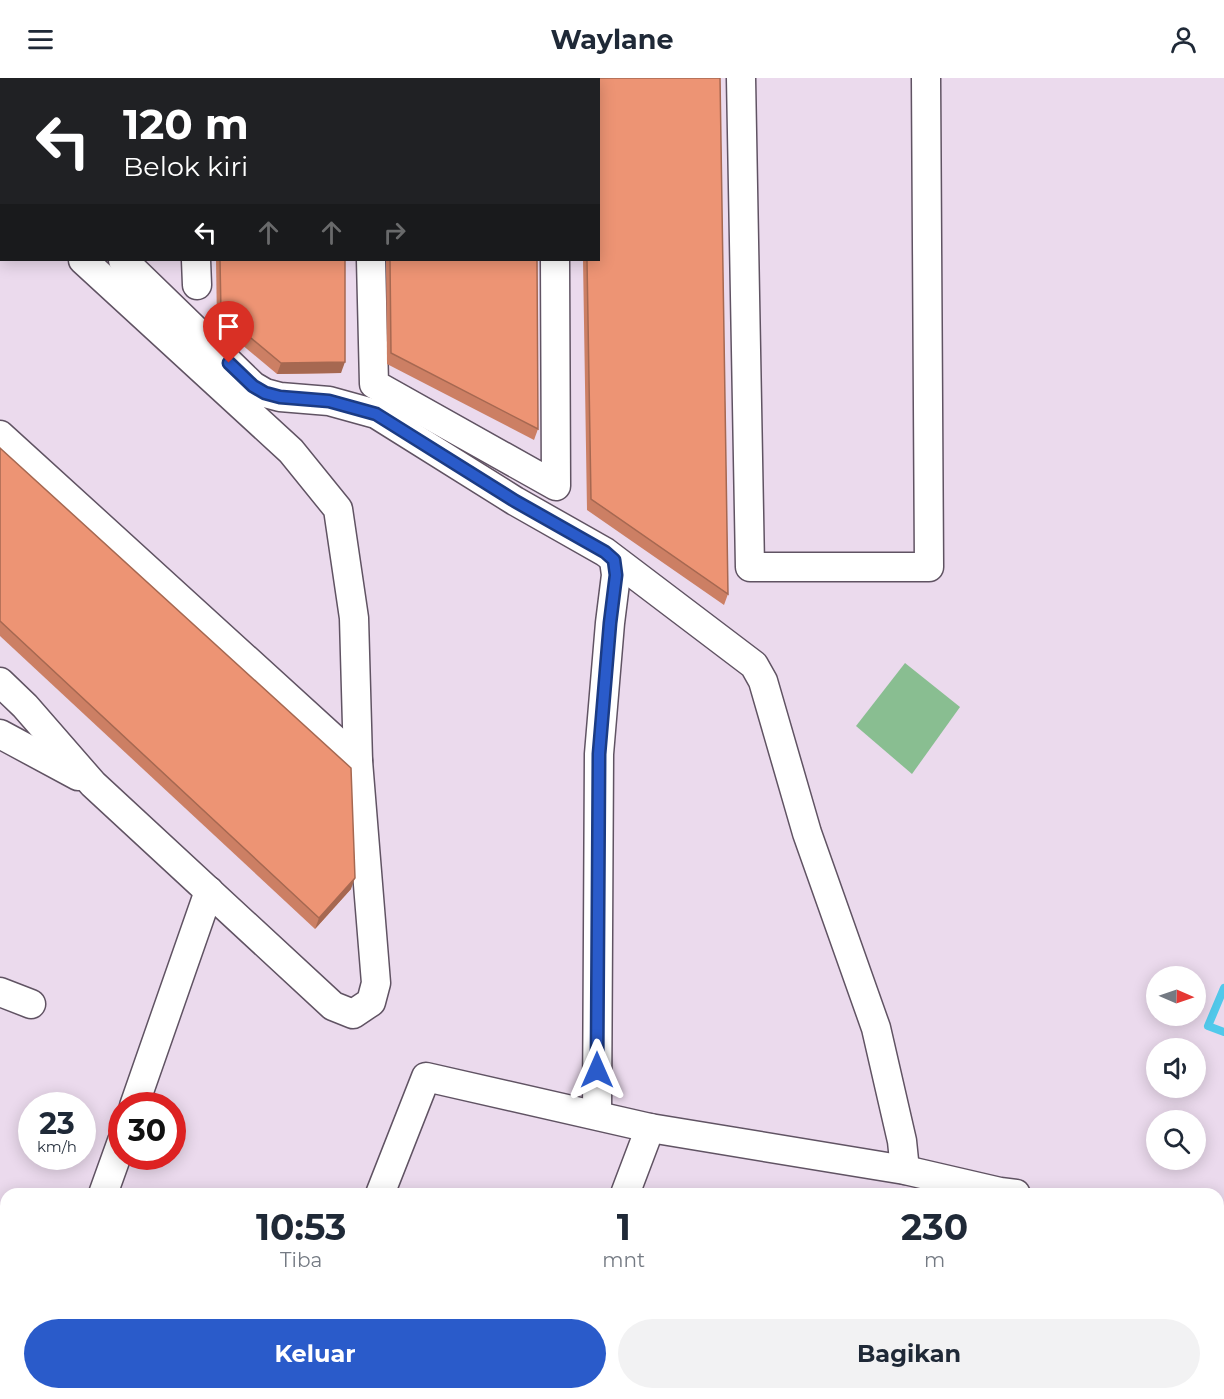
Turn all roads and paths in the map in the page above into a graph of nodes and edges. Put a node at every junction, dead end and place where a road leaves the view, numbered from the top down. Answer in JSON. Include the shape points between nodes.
{"nodes":[{"id":1,"x":741,"y":78,"type":"edge"},
{"id":2,"x":926,"y":78,"type":"edge"},
{"id":3,"x":84,"y":261,"type":"edge"},
{"id":4,"x":124,"y":261,"type":"edge"},
{"id":5,"x":371,"y":261,"type":"edge"},
{"id":6,"x":555,"y":261,"type":"edge"},
{"id":7,"x":0,"y":435,"type":"edge"},
{"id":8,"x":614,"y":560,"type":"junction"},
{"id":9,"x":0,"y":682,"type":"edge"},
{"id":10,"x":0,"y":734,"type":"edge"},
{"id":11,"x":358,"y":761,"type":"junction"},
{"id":12,"x":93,"y":784,"type":"junction"},
{"id":13,"x":209,"y":891,"type":"junction"},
{"id":14,"x":0,"y":992,"type":"edge"},
{"id":15,"x":31,"y":1005,"type":"dead end"},
{"id":16,"x":139,"y":1092,"type":"edge"},
{"id":17,"x":597,"y":1115,"type":"junction"},
{"id":18,"x":650,"y":1128,"type":"junction"},
{"id":19,"x":112,"y":1170,"type":"edge"},
{"id":20,"x":905,"y":1170,"type":"junction"},
{"id":21,"x":105,"y":1188,"type":"edge"},
{"id":22,"x":382,"y":1188,"type":"edge"},
{"id":23,"x":627,"y":1188,"type":"edge"},
{"id":24,"x":983,"y":1188,"type":"edge"}],
"edges":[{"from":1,"to":2,"type":"street","via":[[750,567],[928,567]]},
{"from":3,"to":11,"type":"street","via":[[291,451],[338,509],[354,618]]},
{"from":4,"to":8,"type":"street","via":[[253,386],[280,397],[329,401],[376,414]]},
{"from":5,"to":6,"type":"street","via":[[374,384],[556,486]]},
{"from":7,"to":11,"type":"street"},
{"from":8,"to":17,"type":"street","via":[[616,575],[599,754]]},
{"from":8,"to":20,"type":"street","via":[[754,665],[763,681],[807,833],[876,1028]]},
{"from":9,"to":12,"type":"street"},
{"from":10,"to":12,"type":"street"},
{"from":11,"to":13,"type":"street","via":[[376,983],[371,1002],[353,1014],[333,1006]]},
{"from":12,"to":13,"type":"street"},
{"from":13,"to":16,"type":"street"},
{"from":14,"to":15,"type":"street"},
{"from":17,"to":18,"type":"street"},
{"from":17,"to":22,"type":"street","via":[[426,1077]]},
{"from":18,"to":20,"type":"street"},
{"from":18,"to":23,"type":"street"},
{"from":19,"to":21,"type":"street"},
{"from":20,"to":24,"type":"street"}]}
